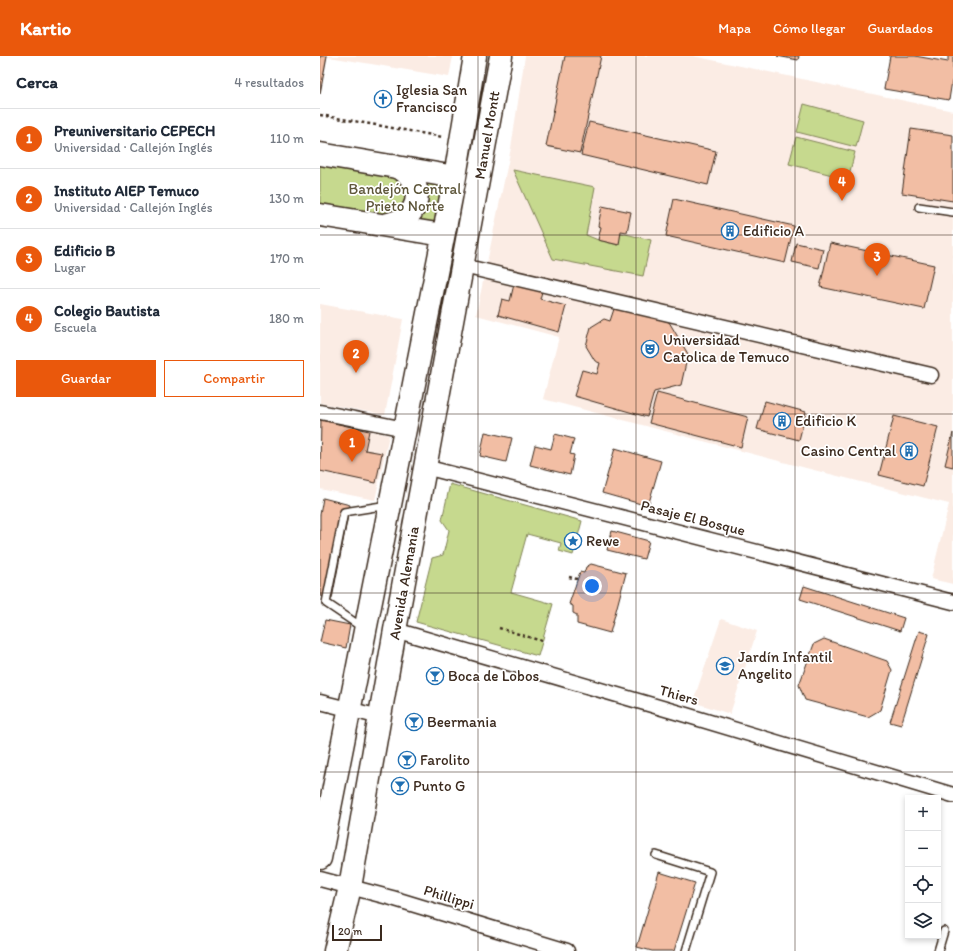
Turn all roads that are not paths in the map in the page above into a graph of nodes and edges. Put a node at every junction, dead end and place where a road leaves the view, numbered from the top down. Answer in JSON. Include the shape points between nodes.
{"nodes":[{"id":1,"x":475,"y":56,"type":"edge"},
{"id":2,"x":501,"y":56,"type":"edge"},
{"id":3,"x":320,"y":154,"type":"edge"},
{"id":4,"x":391,"y":166,"type":"junction"},
{"id":5,"x":455,"y":177,"type":"junction"},
{"id":6,"x":919,"y":207,"type":"dead end"},
{"id":7,"x":953,"y":212,"type":"edge"},
{"id":8,"x":473,"y":214,"type":"junction"},
{"id":9,"x":320,"y":215,"type":"edge"},
{"id":10,"x":385,"y":225,"type":"junction"},
{"id":11,"x":443,"y":235,"type":"junction"},
{"id":12,"x":463,"y":266,"type":"junction"},
{"id":13,"x":931,"y":375,"type":"dead end"},
{"id":14,"x":320,"y":412,"type":"edge"},
{"id":15,"x":405,"y":429,"type":"junction"},
{"id":16,"x":426,"y":467,"type":"junction"},
{"id":17,"x":390,"y":505,"type":"junction"},
{"id":18,"x":371,"y":602,"type":"junction"},
{"id":19,"x":953,"y":602,"type":"edge"},
{"id":20,"x":323,"y":603,"type":"edge"},
{"id":21,"x":366,"y":630,"type":"junction"},
{"id":22,"x":395,"y":630,"type":"junction"},
{"id":23,"x":320,"y":702,"type":"edge"},
{"id":24,"x":350,"y":709,"type":"junction"},
{"id":25,"x":380,"y":717,"type":"junction"},
{"id":26,"x":953,"y":796,"type":"edge"},
{"id":27,"x":656,"y":855,"type":"dead end"},
{"id":28,"x":320,"y":858,"type":"edge"},
{"id":29,"x":320,"y":879,"type":"edge"},
{"id":30,"x":350,"y":887,"type":"junction"},
{"id":31,"x":944,"y":931,"type":"dead end"},
{"id":32,"x":335,"y":951,"type":"edge"},
{"id":33,"x":567,"y":951,"type":"edge"},
{"id":34,"x":686,"y":951,"type":"edge"},
{"id":35,"x":938,"y":951,"type":"edge"}],
"edges":[{"from":1,"to":5,"type":"main road","name":"Manuel Montt"},
{"from":2,"to":8,"type":"main road","name":"Manuel Montt"},
{"from":3,"to":4,"type":"main road"},
{"from":4,"to":5,"type":"main road"},
{"from":4,"to":10,"type":"main road","via":[[405,171],[410,176],[417,197],[407,217]]},
{"from":5,"to":8,"type":"main road","via":[[468,191]]},
{"from":5,"to":11,"type":"main road","name":"Avenida Alemania"},
{"from":6,"to":7,"type":"lane"},
{"from":8,"to":12,"type":"main road","name":"Avenida Alemania"},
{"from":9,"to":10,"type":"main road"},
{"from":10,"to":11,"type":"main road"},
{"from":11,"to":15,"type":"main road","name":"Avenida Alemania"},
{"from":12,"to":13,"type":"street"},
{"from":12,"to":16,"type":"main road","name":"Avenida Alemania"},
{"from":14,"to":15,"type":"street"},
{"from":15,"to":17,"type":"main road","name":"Avenida Alemania"},
{"from":16,"to":19,"type":"street","name":"Pasaje El Bosque"},
{"from":16,"to":22,"type":"main road","name":"Avenida Alemania"},
{"from":17,"to":18,"type":"main road","name":"Avenida Alemania"},
{"from":17,"to":20,"type":"lane","via":[[344,512]]},
{"from":18,"to":21,"type":"main road","name":"Avenida Alemania"},
{"from":18,"to":22,"type":"main road","via":[[379,621],[386,628]]},
{"from":20,"to":21,"type":"lane"},
{"from":21,"to":24,"type":"main road","name":"Avenida Alemania"},
{"from":22,"to":25,"type":"main road","name":"Avenida Alemania"},
{"from":22,"to":26,"type":"street","name":"Thiers","via":[[686,714]]},
{"from":23,"to":24,"type":"street"},
{"from":24,"to":25,"type":"street"},
{"from":24,"to":28,"type":"main road","name":"Avenida Alemania"},
{"from":25,"to":30,"type":"main road","name":"Avenida Alemania"},
{"from":27,"to":34,"type":"lane","via":[[710,872]]},
{"from":29,"to":30,"type":"street","name":"Phillippi"},
{"from":30,"to":32,"type":"main road","name":"Avenida Alemania"},
{"from":30,"to":33,"type":"street","name":"Phillippi"},
{"from":31,"to":35,"type":"lane"}]}
